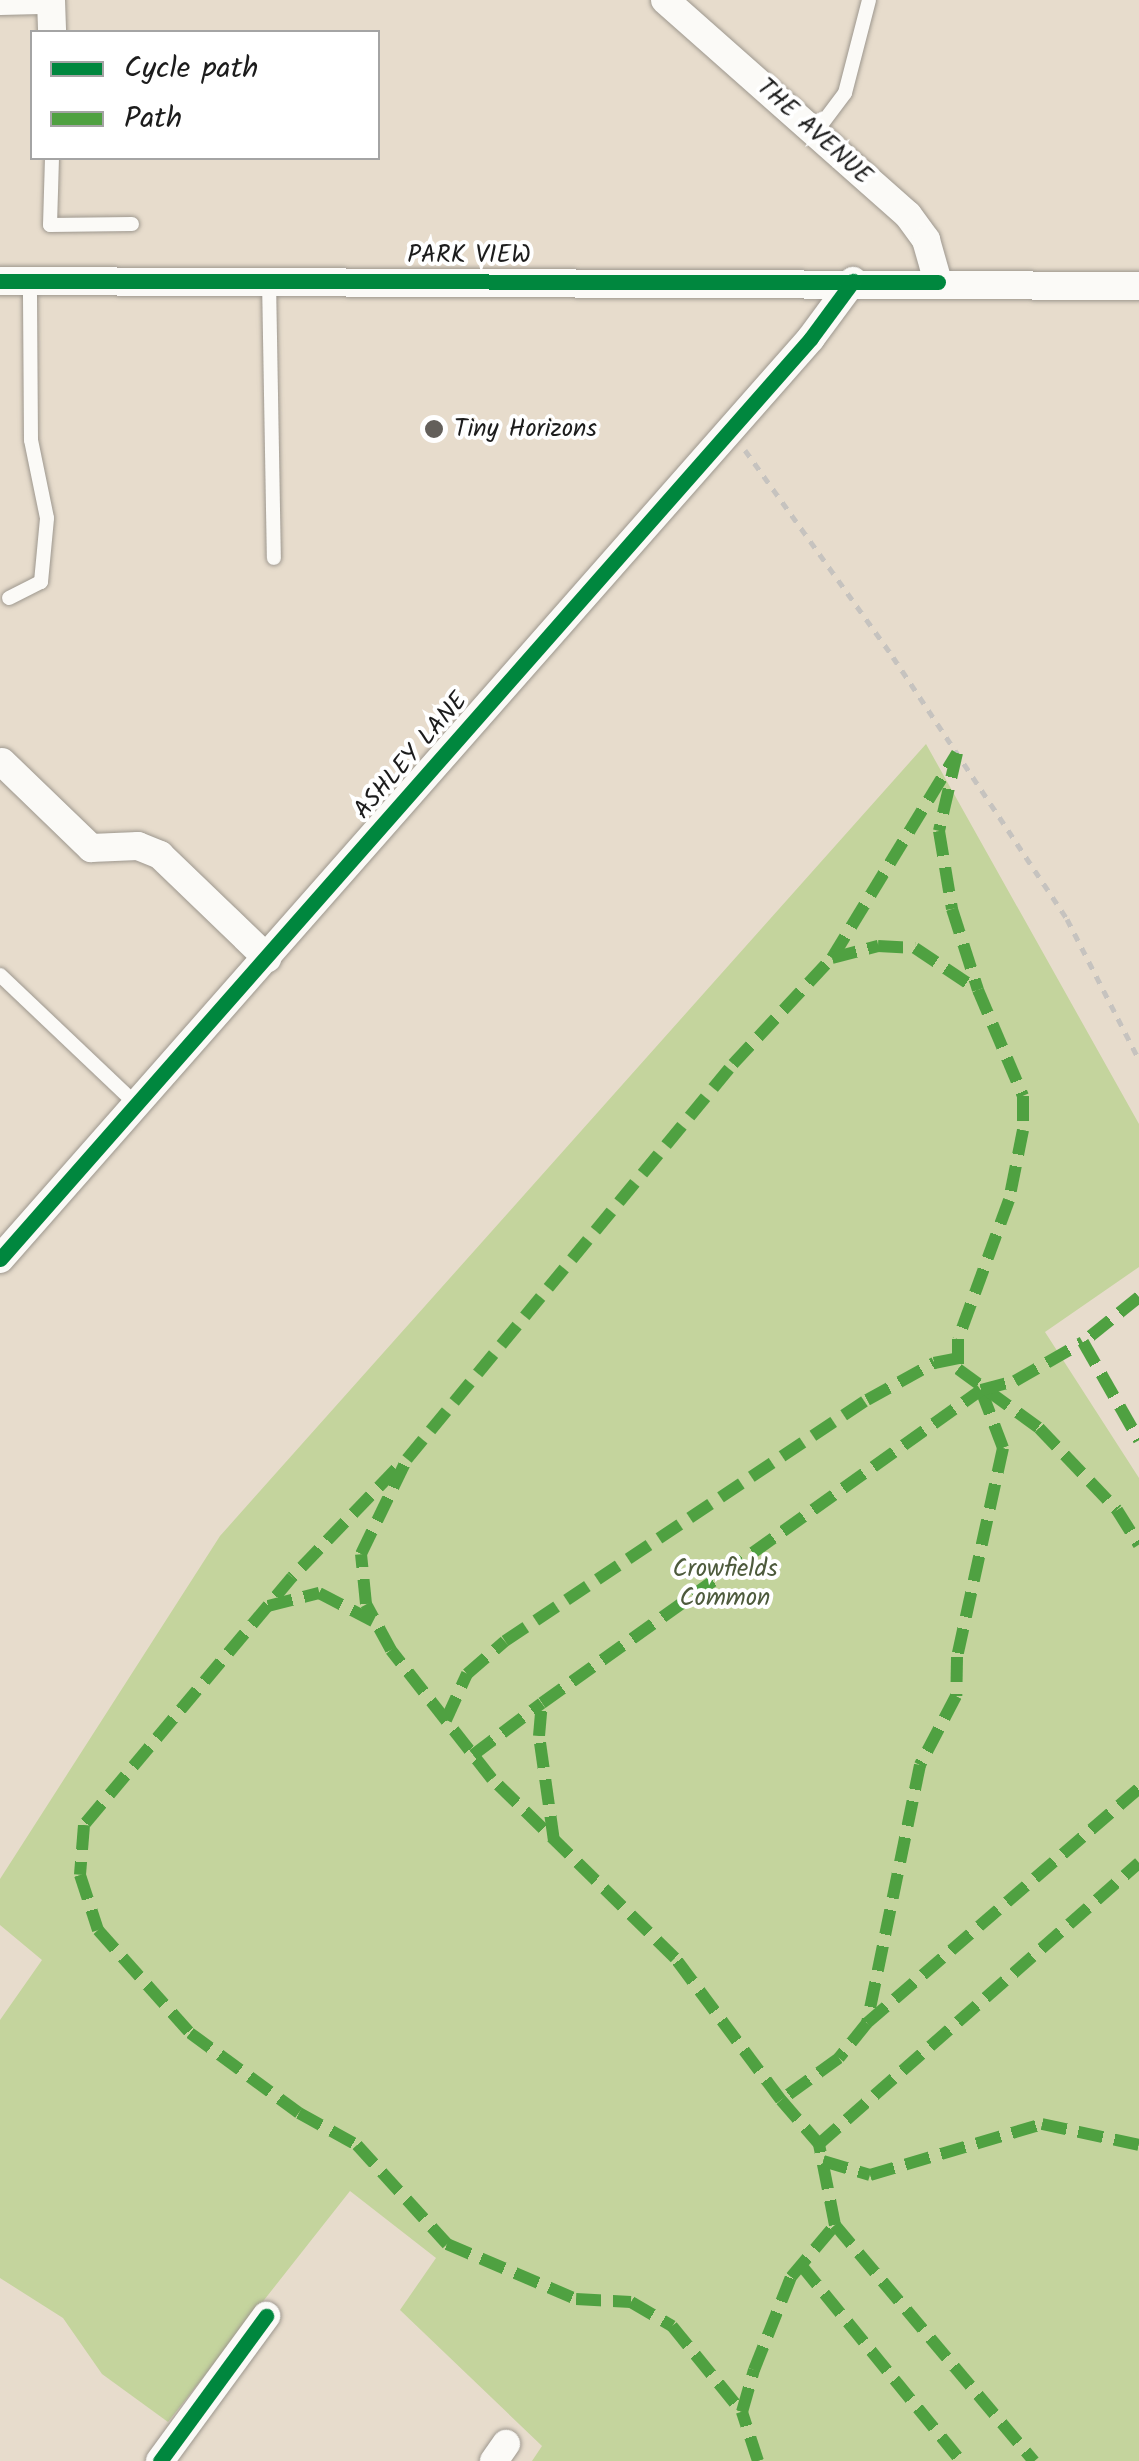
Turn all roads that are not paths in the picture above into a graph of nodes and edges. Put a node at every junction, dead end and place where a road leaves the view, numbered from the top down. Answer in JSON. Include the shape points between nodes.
{"nodes":[{"id":1,"x":41,"y":0,"type":"edge"},
{"id":2,"x":51,"y":0,"type":"edge"},
{"id":3,"x":665,"y":0,"type":"edge"},
{"id":4,"x":869,"y":0,"type":"edge"},
{"id":5,"x":0,"y":1,"type":"edge"},
{"id":6,"x":52,"y":30,"type":"edge"},
{"id":7,"x":816,"y":133,"type":"junction"},
{"id":8,"x":52,"y":160,"type":"edge"},
{"id":9,"x":132,"y":224,"type":"dead end"},
{"id":10,"x":30,"y":280,"type":"junction"},
{"id":11,"x":268,"y":280,"type":"junction"},
{"id":12,"x":0,"y":281,"type":"edge"},
{"id":13,"x":852,"y":281,"type":"junction"},
{"id":14,"x":938,"y":282,"type":"junction"},
{"id":15,"x":1139,"y":286,"type":"edge"},
{"id":16,"x":274,"y":558,"type":"dead end"},
{"id":17,"x":9,"y":598,"type":"dead end"},
{"id":18,"x":2,"y":762,"type":"edge"},
{"id":19,"x":266,"y":958,"type":"junction"},
{"id":20,"x":0,"y":974,"type":"edge"},
{"id":21,"x":137,"y":1105,"type":"junction"},
{"id":22,"x":0,"y":1259,"type":"edge"},
{"id":23,"x":266,"y":2316,"type":"dead end"},
{"id":24,"x":160,"y":2461,"type":"edge"}],
"edges":[{"from":1,"to":5,"type":"street"},
{"from":2,"to":6,"type":"street"},
{"from":3,"to":7,"type":"street","name":"THE AVENUE"},
{"from":4,"to":7,"type":"lane","via":[[845,93]]},
{"from":7,"to":14,"type":"street","name":"THE AVENUE","via":[[908,215],[926,240]]},
{"from":8,"to":9,"type":"lane","via":[[50,225]]},
{"from":10,"to":11,"type":"street","name":"PARK VIEW"},
{"from":10,"to":12,"type":"street","name":"PARK VIEW"},
{"from":10,"to":17,"type":"lane","via":[[30,428],[46,518],[41,582]]},
{"from":11,"to":13,"type":"street","name":"PARK VIEW"},
{"from":11,"to":16,"type":"lane"},
{"from":13,"to":14,"type":"street","name":"PARK VIEW"},
{"from":13,"to":19,"type":"street","name":"ASHLEY LANE","via":[[731,430]]},
{"from":14,"to":15,"type":"street","name":"PARK VIEW"},
{"from":18,"to":19,"type":"street","via":[[91,848],[138,846],[160,855]]},
{"from":19,"to":21,"type":"street","name":"ASHLEY LANE"},
{"from":20,"to":21,"type":"lane"},
{"from":21,"to":22,"type":"street","name":"ASHLEY LANE"},
{"from":23,"to":24,"type":"street"}]}
